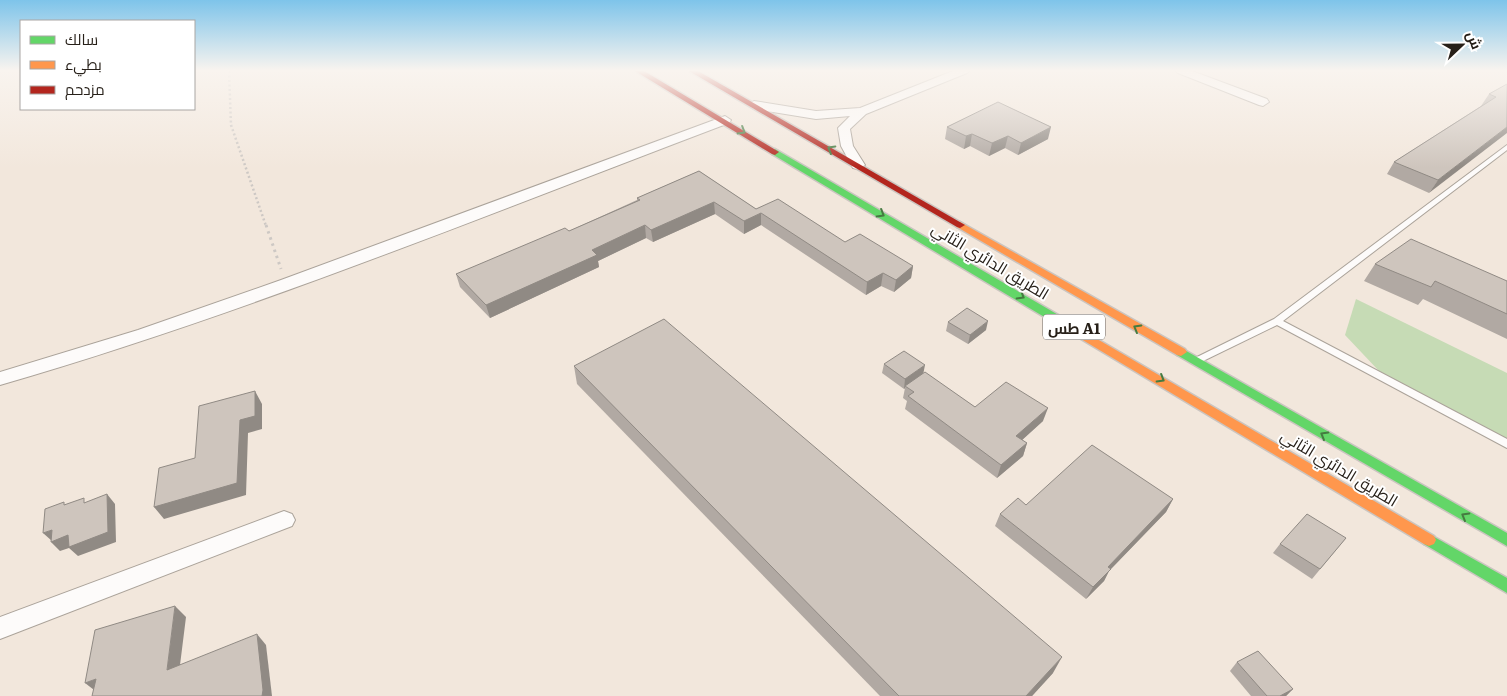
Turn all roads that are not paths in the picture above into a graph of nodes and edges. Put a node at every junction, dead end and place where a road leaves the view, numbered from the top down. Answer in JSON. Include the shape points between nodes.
{"nodes":[{"id":1,"x":695,"y":103,"type":"edge"},
{"id":2,"x":751,"y":103,"type":"edge"},
{"id":3,"x":751,"y":103,"type":"edge"},
{"id":4,"x":881,"y":103,"type":"edge"},
{"id":5,"x":754,"y":105,"type":"junction"},
{"id":6,"x":862,"y":111,"type":"junction"},
{"id":7,"x":724,"y":120,"type":"junction"},
{"id":8,"x":1507,"y":147,"type":"edge"},
{"id":9,"x":858,"y":165,"type":"junction"},
{"id":10,"x":1277,"y":321,"type":"junction"},
{"id":11,"x":1196,"y":362,"type":"junction"},
{"id":12,"x":0,"y":378,"type":"edge"},
{"id":13,"x":1507,"y":444,"type":"edge"},
{"id":14,"x":284,"y":520,"type":"dead end"},
{"id":15,"x":1507,"y":540,"type":"edge"},
{"id":16,"x":1507,"y":586,"type":"edge"},
{"id":17,"x":0,"y":628,"type":"edge"}],
"edges":[{"from":1,"to":7,"type":"highway","name":"الطريق الدائري الثاني","number":"طس A1"},
{"from":2,"to":5,"type":"highway"},
{"from":3,"to":5,"type":"highway","name":"الطريق الدائري الثاني","number":"طس A1"},
{"from":4,"to":6,"type":"street"},
{"from":5,"to":6,"type":"street","via":[[816,114]]},
{"from":9,"to":5,"type":"highway","name":"الطريق الدائري الثاني","number":"طس A1","one_way":true},
{"from":6,"to":9,"type":"street","via":[[844,128],[847,146]]},
{"from":7,"to":12,"type":"street","via":[[286,284],[144,334]]},
{"from":7,"to":16,"type":"highway","name":"الطريق الدائري الثاني","number":"طس A1","one_way":true},
{"from":8,"to":10,"type":"lane"},
{"from":11,"to":9,"type":"highway","name":"الطريق الدائري الثاني","number":"طس A1","one_way":true},
{"from":10,"to":11,"type":"lane"},
{"from":10,"to":13,"type":"lane"},
{"from":15,"to":11,"type":"highway","name":"الطريق الدائري الثاني","number":"طس A1","one_way":true},
{"from":14,"to":17,"type":"street"}]}
